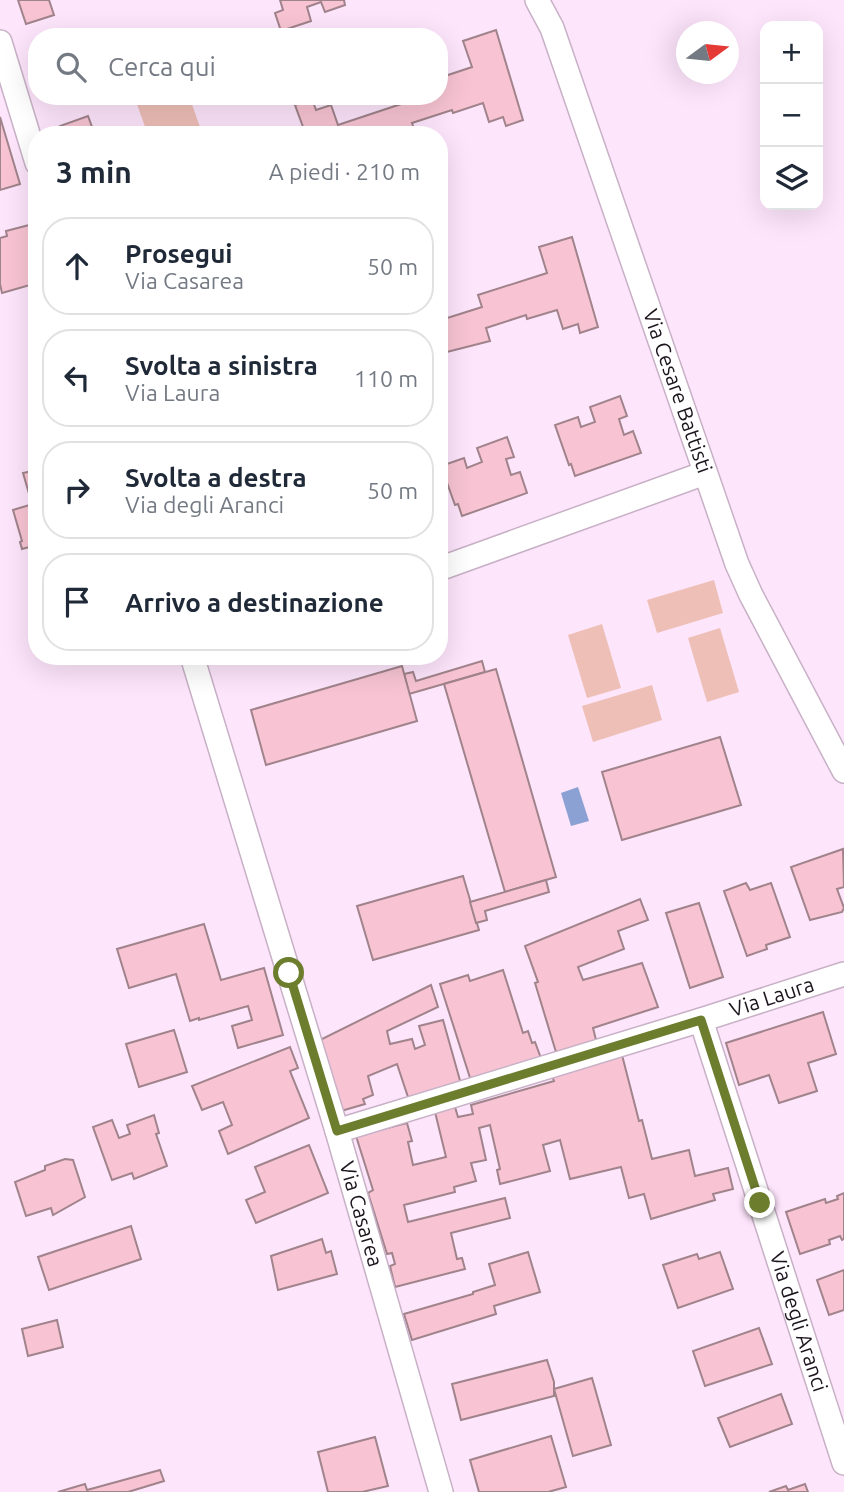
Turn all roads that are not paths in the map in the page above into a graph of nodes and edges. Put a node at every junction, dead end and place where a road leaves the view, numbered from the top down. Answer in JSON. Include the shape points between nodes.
{"nodes":[{"id":1,"x":537,"y":0,"type":"edge"},
{"id":2,"x":0,"y":42,"type":"edge"},
{"id":3,"x":28,"y":134,"type":"edge"},
{"id":4,"x":705,"y":473,"type":"junction"},
{"id":5,"x":448,"y":566,"type":"edge"},
{"id":6,"x":195,"y":665,"type":"edge"},
{"id":7,"x":844,"y":772,"type":"edge"},
{"id":8,"x":844,"y":974,"type":"edge"},
{"id":9,"x":701,"y":1020,"type":"junction"},
{"id":10,"x":337,"y":1131,"type":"junction"},
{"id":11,"x":844,"y":1463,"type":"edge"},
{"id":12,"x":441,"y":1492,"type":"edge"}],
"edges":[{"from":1,"to":4,"type":"street","name":"Via Cesare Battisti","via":[[556,40]]},
{"from":2,"to":3,"type":"street"},
{"from":4,"to":5,"type":"street"},
{"from":4,"to":7,"type":"street","name":"Via Cesare Battisti","via":[[751,595]]},
{"from":6,"to":10,"type":"street","name":"Via Casarea"},
{"from":8,"to":9,"type":"street","name":"Via Laura"},
{"from":9,"to":10,"type":"street","name":"Via Laura"},
{"from":9,"to":11,"type":"street","name":"Via degli Aranci"},
{"from":10,"to":12,"type":"street","name":"Via Casarea"}]}
